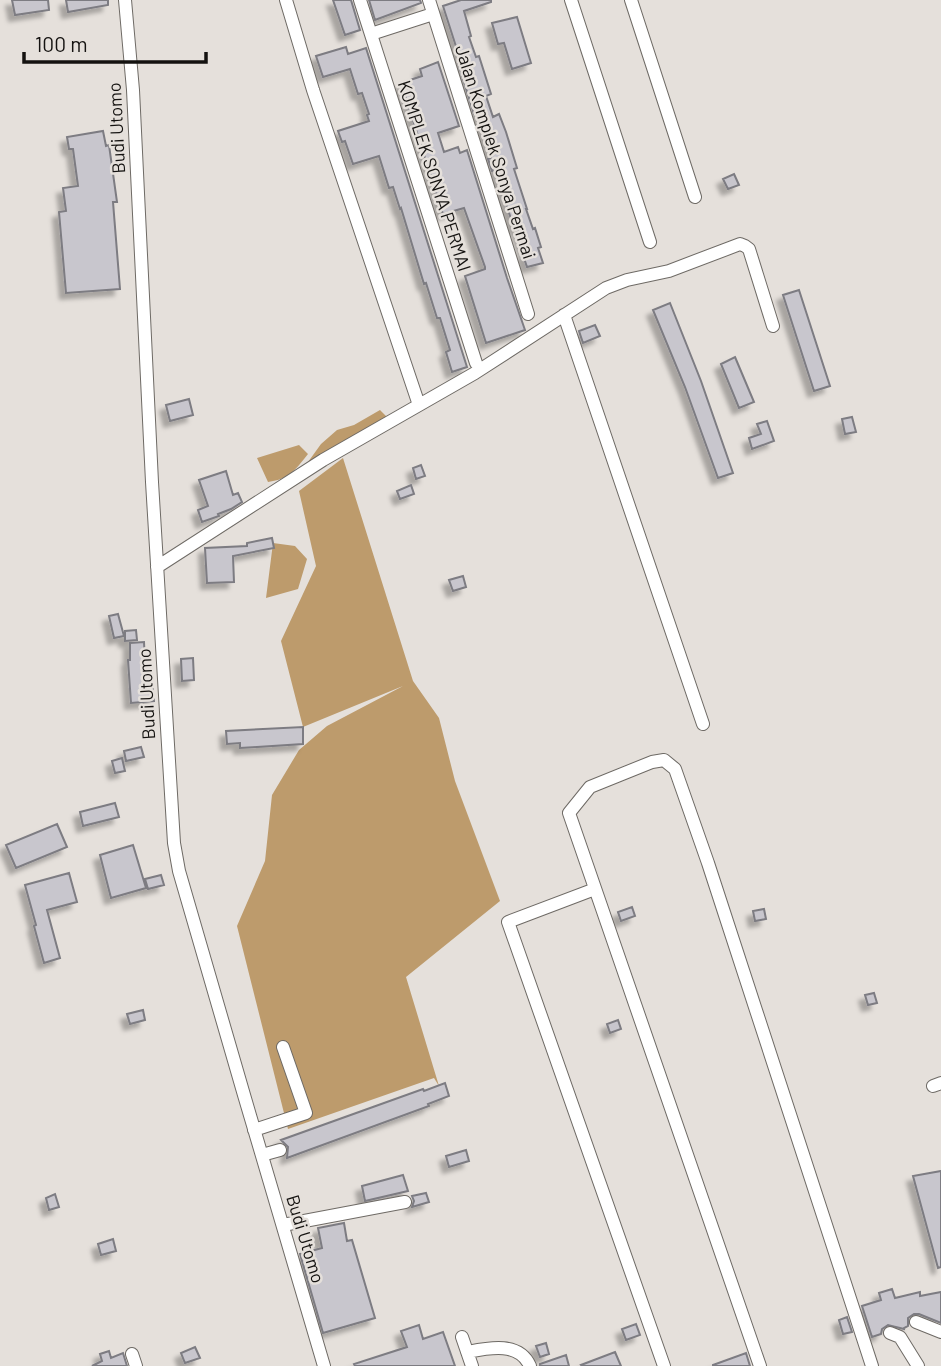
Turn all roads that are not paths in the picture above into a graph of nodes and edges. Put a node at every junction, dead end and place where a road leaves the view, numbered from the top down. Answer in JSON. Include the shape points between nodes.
{"nodes":[{"id":1,"x":125,"y":0,"type":"edge"},
{"id":2,"x":286,"y":0,"type":"edge"},
{"id":3,"x":360,"y":0,"type":"edge"},
{"id":4,"x":429,"y":0,"type":"edge"},
{"id":5,"x":571,"y":0,"type":"edge"},
{"id":6,"x":632,"y":0,"type":"edge"},
{"id":7,"x":433,"y":14,"type":"junction"},
{"id":8,"x":370,"y":34,"type":"junction"},
{"id":9,"x":695,"y":197,"type":"dead end"},
{"id":10,"x":650,"y":242,"type":"dead end"},
{"id":11,"x":528,"y":314,"type":"dead end"},
{"id":12,"x":564,"y":315,"type":"junction"},
{"id":13,"x":773,"y":326,"type":"dead end"},
{"id":14,"x":476,"y":363,"type":"dead end"},
{"id":15,"x":419,"y":405,"type":"junction"},
{"id":16,"x":157,"y":567,"type":"junction"},
{"id":17,"x":703,"y":724,"type":"dead end"},
{"id":18,"x":595,"y":889,"type":"junction"},
{"id":19,"x":283,"y":1047,"type":"dead end"},
{"id":20,"x":254,"y":1130,"type":"junction"},
{"id":21,"x":280,"y":1150,"type":"dead end"},
{"id":22,"x":262,"y":1155,"type":"junction"},
{"id":23,"x":405,"y":1202,"type":"dead end"},
{"id":24,"x":283,"y":1225,"type":"junction"},
{"id":25,"x":916,"y":1322,"type":"dead end"},
{"id":26,"x":941,"y":1332,"type":"edge"},
{"id":27,"x":890,"y":1333,"type":"dead end"},
{"id":28,"x":461,"y":1337,"type":"dead end"},
{"id":29,"x":467,"y":1352,"type":"junction"},
{"id":30,"x":324,"y":1366,"type":"edge"},
{"id":31,"x":472,"y":1366,"type":"edge"},
{"id":32,"x":530,"y":1366,"type":"edge"},
{"id":33,"x":664,"y":1366,"type":"edge"},
{"id":34,"x":760,"y":1366,"type":"edge"},
{"id":35,"x":872,"y":1366,"type":"edge"},
{"id":36,"x":918,"y":1366,"type":"edge"}],
"edges":[{"from":1,"to":16,"type":"street","name":"Budi Utomo"},
{"from":2,"to":15,"type":"street"},
{"from":3,"to":8,"type":"street","name":"KOMPLEK SONYA PERMAI"},
{"from":4,"to":7,"type":"street","name":"Jalan Komplek Sonya Permai"},
{"from":5,"to":10,"type":"street"},
{"from":6,"to":9,"type":"street"},
{"from":7,"to":8,"type":"street"},
{"from":7,"to":11,"type":"street","name":"Jalan Komplek Sonya Permai"},
{"from":8,"to":14,"type":"street","name":"KOMPLEK SONYA PERMAI"},
{"from":12,"to":13,"type":"street","via":[[606,288],[669,271],[740,244],[749,249]]},
{"from":12,"to":15,"type":"street"},
{"from":12,"to":17,"type":"street"},
{"from":15,"to":16,"type":"street","via":[[323,460]]},
{"from":16,"to":20,"type":"street","name":"Budi Utomo","via":[[174,843]]},
{"from":18,"to":33,"type":"street","via":[[508,922]]},
{"from":18,"to":34,"type":"street"},
{"from":18,"to":35,"type":"street","via":[[569,813],[590,787],[664,760],[675,769],[708,863]]},
{"from":19,"to":20,"type":"street","via":[[306,1113]]},
{"from":20,"to":22,"type":"street","name":"Budi Utomo"},
{"from":21,"to":22,"type":"street"},
{"from":22,"to":24,"type":"street","name":"Budi Utomo"},
{"from":23,"to":24,"type":"street"},
{"from":24,"to":30,"type":"street","name":"Budi Utomo"},
{"from":25,"to":26,"type":"street"},
{"from":27,"to":36,"type":"street","via":[[900,1337]]},
{"from":28,"to":29,"type":"street"},
{"from":29,"to":31,"type":"street"},
{"from":29,"to":32,"type":"street","via":[[509,1349]]}]}
